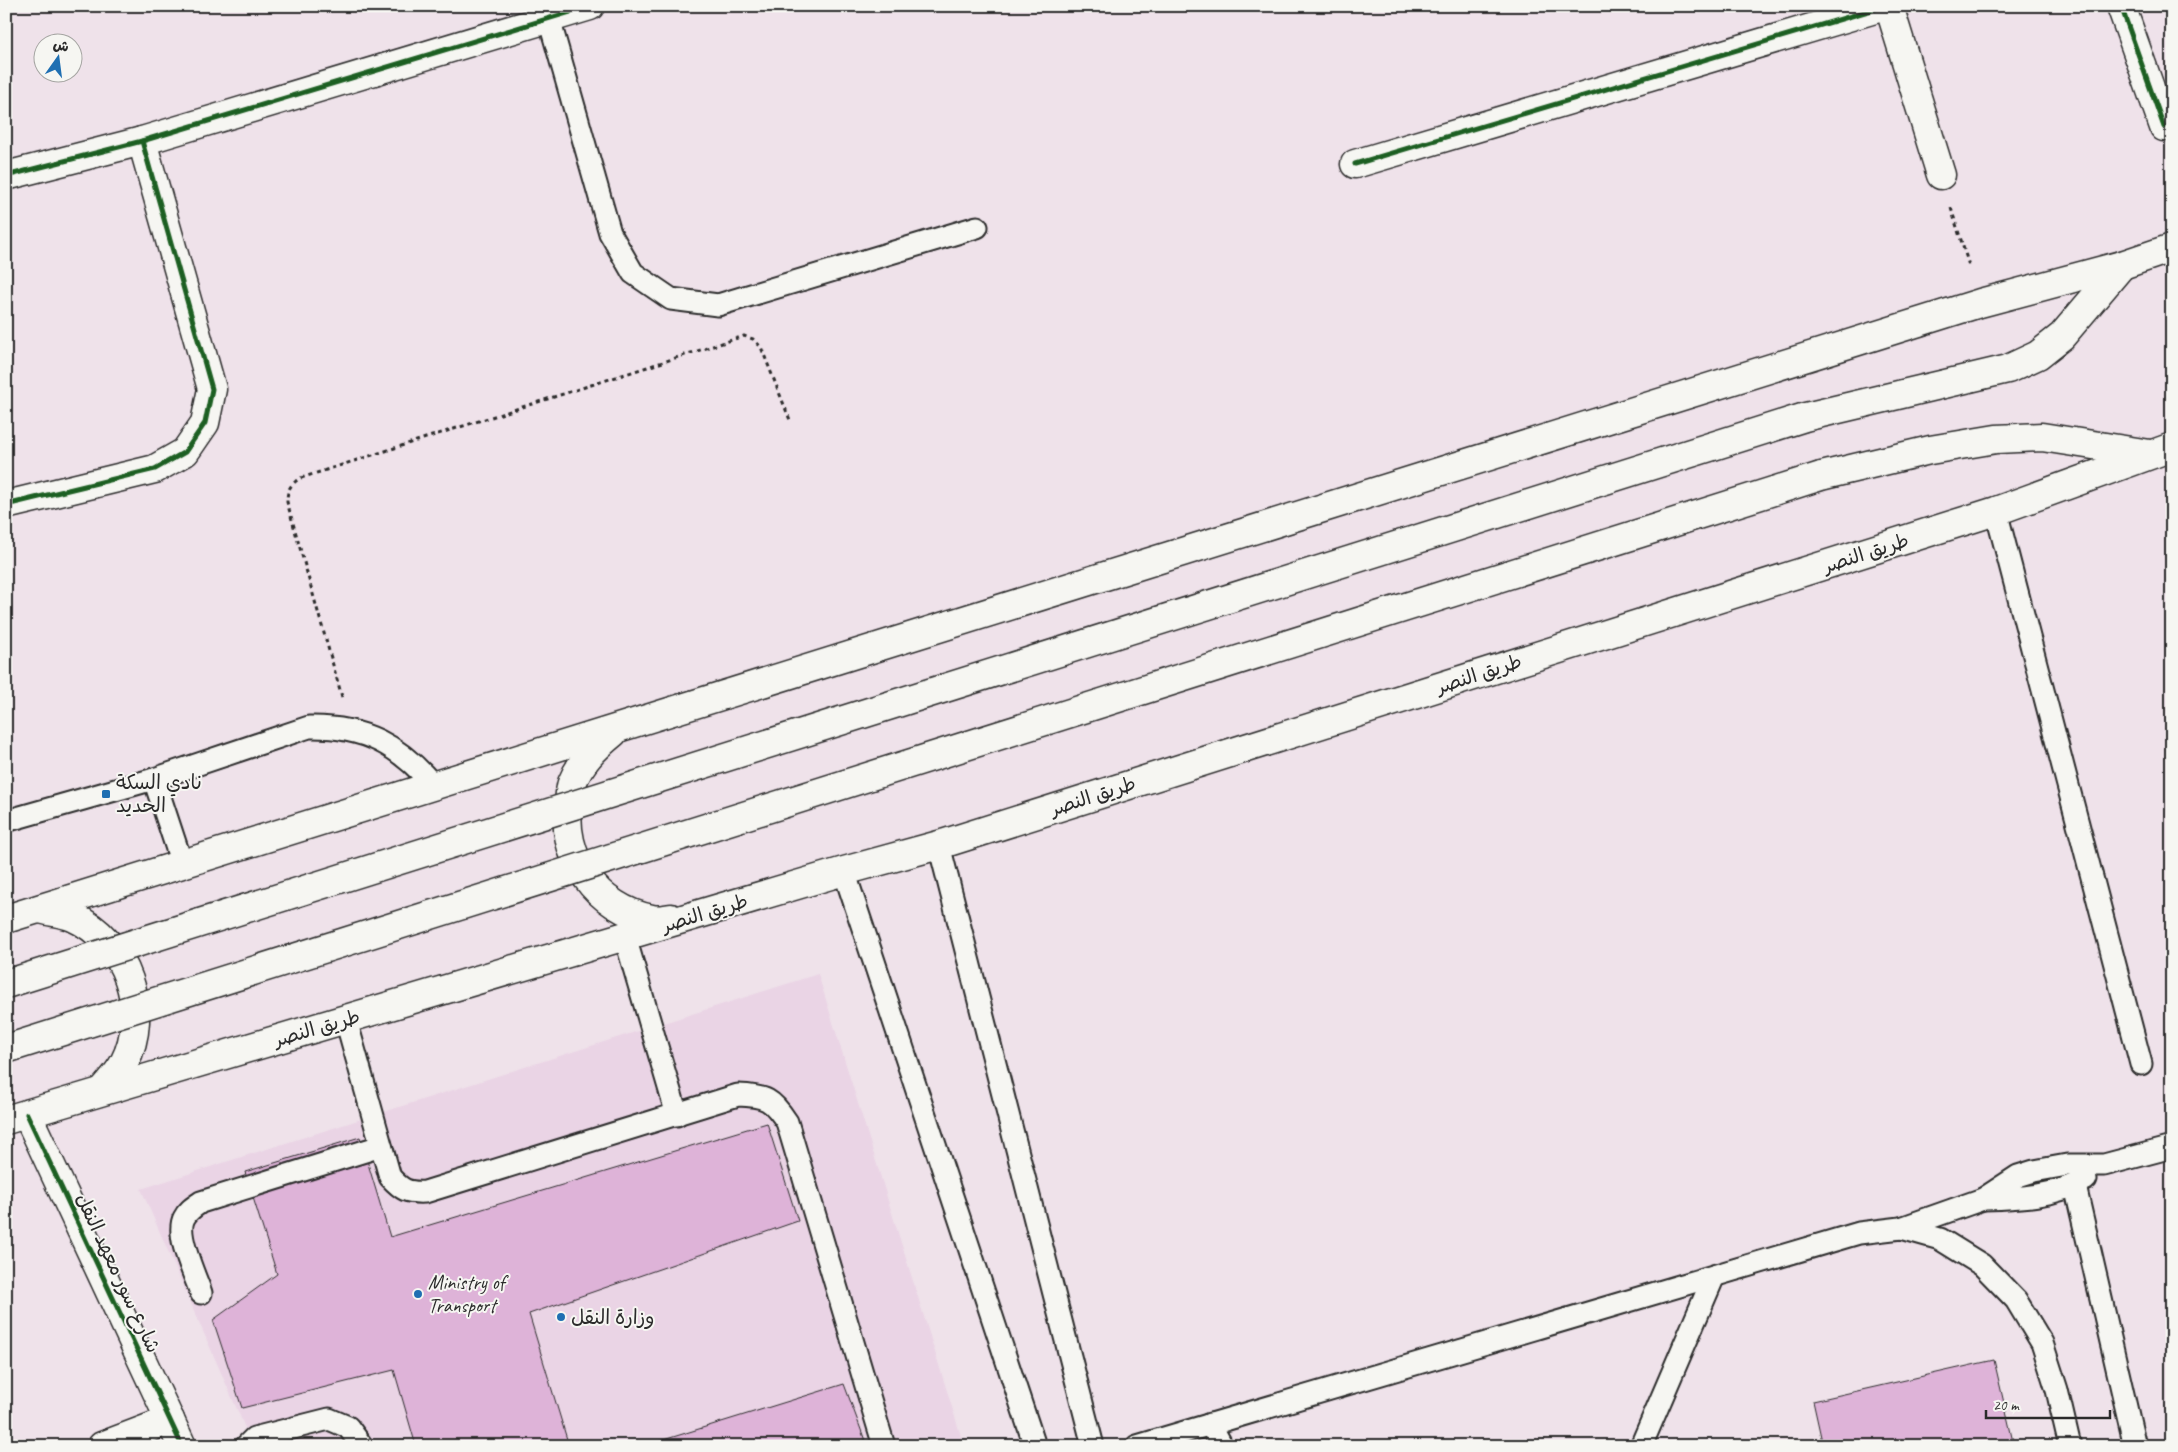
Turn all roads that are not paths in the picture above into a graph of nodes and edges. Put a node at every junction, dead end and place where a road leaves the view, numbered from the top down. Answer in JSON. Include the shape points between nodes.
{"nodes":[{"id":1,"x":590,"y":6,"type":"edge"},
{"id":2,"x":1885,"y":6,"type":"edge"},
{"id":3,"x":1889,"y":6,"type":"edge"},
{"id":4,"x":2122,"y":6,"type":"edge"},
{"id":5,"x":549,"y":19,"type":"junction"},
{"id":6,"x":2164,"y":127,"type":"dead end"},
{"id":7,"x":142,"y":141,"type":"junction"},
{"id":8,"x":1355,"y":164,"type":"dead end"},
{"id":9,"x":1941,"y":175,"type":"road end"},
{"id":10,"x":6,"y":176,"type":"edge"},
{"id":11,"x":977,"y":227,"type":"dead end"},
{"id":12,"x":2172,"y":248,"type":"edge"},
{"id":13,"x":2122,"y":265,"type":"junction"},
{"id":14,"x":2161,"y":450,"type":"edge"},
{"id":15,"x":6,"y":504,"type":"edge"},
{"id":16,"x":1996,"y":512,"type":"junction"},
{"id":17,"x":618,"y":729,"type":"junction"},
{"id":18,"x":154,"y":779,"type":"junction"},
{"id":19,"x":434,"y":786,"type":"junction"},
{"id":20,"x":6,"y":821,"type":"edge"},
{"id":21,"x":939,"y":845,"type":"junction"},
{"id":22,"x":182,"y":864,"type":"junction"},
{"id":23,"x":844,"y":871,"type":"junction"},
{"id":24,"x":40,"y":909,"type":"junction"},
{"id":25,"x":689,"y":918,"type":"junction"},
{"id":26,"x":6,"y":919,"type":"edge"},
{"id":27,"x":624,"y":937,"type":"junction"},
{"id":28,"x":6,"y":984,"type":"edge"},
{"id":29,"x":346,"y":1020,"type":"junction"},
{"id":30,"x":6,"y":1049,"type":"edge"},
{"id":31,"x":2141,"y":1064,"type":"dead end"},
{"id":32,"x":103,"y":1090,"type":"junction"},
{"id":33,"x":677,"y":1115,"type":"junction"},
{"id":34,"x":17,"y":1117,"type":"edge"},
{"id":35,"x":381,"y":1146,"type":"junction"},
{"id":36,"x":2172,"y":1147,"type":"edge"},
{"id":37,"x":2104,"y":1165,"type":"junction"},
{"id":38,"x":2075,"y":1186,"type":"junction"},
{"id":39,"x":1983,"y":1199,"type":"junction"},
{"id":40,"x":1901,"y":1228,"type":"junction"},
{"id":41,"x":1714,"y":1276,"type":"junction"},
{"id":42,"x":202,"y":1293,"type":"dead end"},
{"id":43,"x":170,"y":1420,"type":"junction"},
{"id":44,"x":1210,"y":1424,"type":"junction"},
{"id":45,"x":102,"y":1446,"type":"edge"},
{"id":46,"x":182,"y":1446,"type":"edge"},
{"id":47,"x":246,"y":1446,"type":"edge"},
{"id":48,"x":362,"y":1446,"type":"edge"},
{"id":49,"x":884,"y":1446,"type":"edge"},
{"id":50,"x":1034,"y":1446,"type":"edge"},
{"id":51,"x":1093,"y":1446,"type":"edge"},
{"id":52,"x":1138,"y":1446,"type":"edge"},
{"id":53,"x":1222,"y":1446,"type":"edge"},
{"id":54,"x":1641,"y":1446,"type":"edge"},
{"id":55,"x":2070,"y":1446,"type":"edge"},
{"id":56,"x":2135,"y":1446,"type":"edge"}],
"edges":[{"from":1,"to":5,"type":"main road"},
{"from":2,"to":8,"type":"main road"},
{"from":3,"to":9,"type":"main road"},
{"from":4,"to":6,"type":"main road"},
{"from":5,"to":7,"type":"main road"},
{"from":5,"to":11,"type":"lane","via":[[610,233],[633,273],[671,299],[718,305]]},
{"from":7,"to":10,"type":"main road"},
{"from":7,"to":15,"type":"main road","via":[[212,389],[205,423],[185,452],[155,469]]},
{"from":12,"to":13,"type":"main road"},
{"from":13,"to":17,"type":"main road","via":[[1980,304]]},
{"from":13,"to":28,"type":"main road","bridge":true,"via":[[2062,336],[2038,355],[2008,369],[1805,417]]},
{"from":14,"to":16,"type":"main road","name":"طريق النصر"},
{"from":14,"to":30,"type":"main road","bridge":true,"via":[[2042,437],[1996,439],[1930,450],[1821,476]]},
{"from":16,"to":21,"type":"main road","name":"طريق النصر"},
{"from":16,"to":31,"type":"lane"},
{"from":17,"to":19,"type":"main road"},
{"from":17,"to":25,"type":"main road","via":[[590,752],[572,783],[566,818],[572,854],[590,885],[618,907],[653,919]]},
{"from":18,"to":19,"type":"lane","via":[[309,727],[330,726],[372,736],[397,750]]},
{"from":18,"to":20,"type":"lane"},
{"from":18,"to":22,"type":"lane"},
{"from":19,"to":22,"type":"main road"},
{"from":21,"to":23,"type":"main road","name":"طريق النصر"},
{"from":21,"to":51,"type":"lane"},
{"from":22,"to":24,"type":"main road"},
{"from":23,"to":25,"type":"main road","name":"طريق النصر"},
{"from":23,"to":50,"type":"lane"},
{"from":24,"to":26,"type":"main road"},
{"from":24,"to":32,"type":"main road","via":[[73,918],[102,937],[123,964],[135,996],[135,1030],[124,1063]]},
{"from":25,"to":27,"type":"main road","name":"طريق النصر"},
{"from":27,"to":29,"type":"main road","name":"طريق النصر"},
{"from":27,"to":33,"type":"lane"},
{"from":29,"to":32,"type":"main road","name":"طريق النصر"},
{"from":29,"to":35,"type":"lane"},
{"from":32,"to":34,"type":"main road","name":"طريق النصر"},
{"from":33,"to":35,"type":"lane","via":[[425,1192],[411,1193],[394,1182]]},
{"from":33,"to":49,"type":"lane","via":[[738,1095],[758,1096],[776,1106],[787,1122]]},
{"from":34,"to":43,"type":"main road","name":"شارع سور معهد النقل"},
{"from":35,"to":42,"type":"lane","via":[[201,1202],[190,1209],[183,1219],[181,1232]]},
{"from":36,"to":37,"type":"lane"},
{"from":37,"to":38,"type":"lane"},
{"from":37,"to":39,"type":"lane","via":[[2067,1165],[2034,1171],[2018,1176]]},
{"from":38,"to":39,"type":"lane","via":[[2026,1197]]},
{"from":38,"to":56,"type":"lane"},
{"from":39,"to":40,"type":"lane"},
{"from":40,"to":41,"type":"lane","via":[[1859,1233]]},
{"from":40,"to":55,"type":"lane","via":[[1940,1239],[1982,1265],[2016,1300],[2042,1343]]},
{"from":41,"to":44,"type":"lane"},
{"from":41,"to":54,"type":"lane"},
{"from":43,"to":45,"type":"main road"},
{"from":43,"to":46,"type":"main road","name":"شارع سور معهد النقل"},
{"from":44,"to":52,"type":"lane"},
{"from":44,"to":53,"type":"lane"},
{"from":47,"to":48,"type":"lane","via":[[254,1438],[329,1419],[348,1427]]}]}
